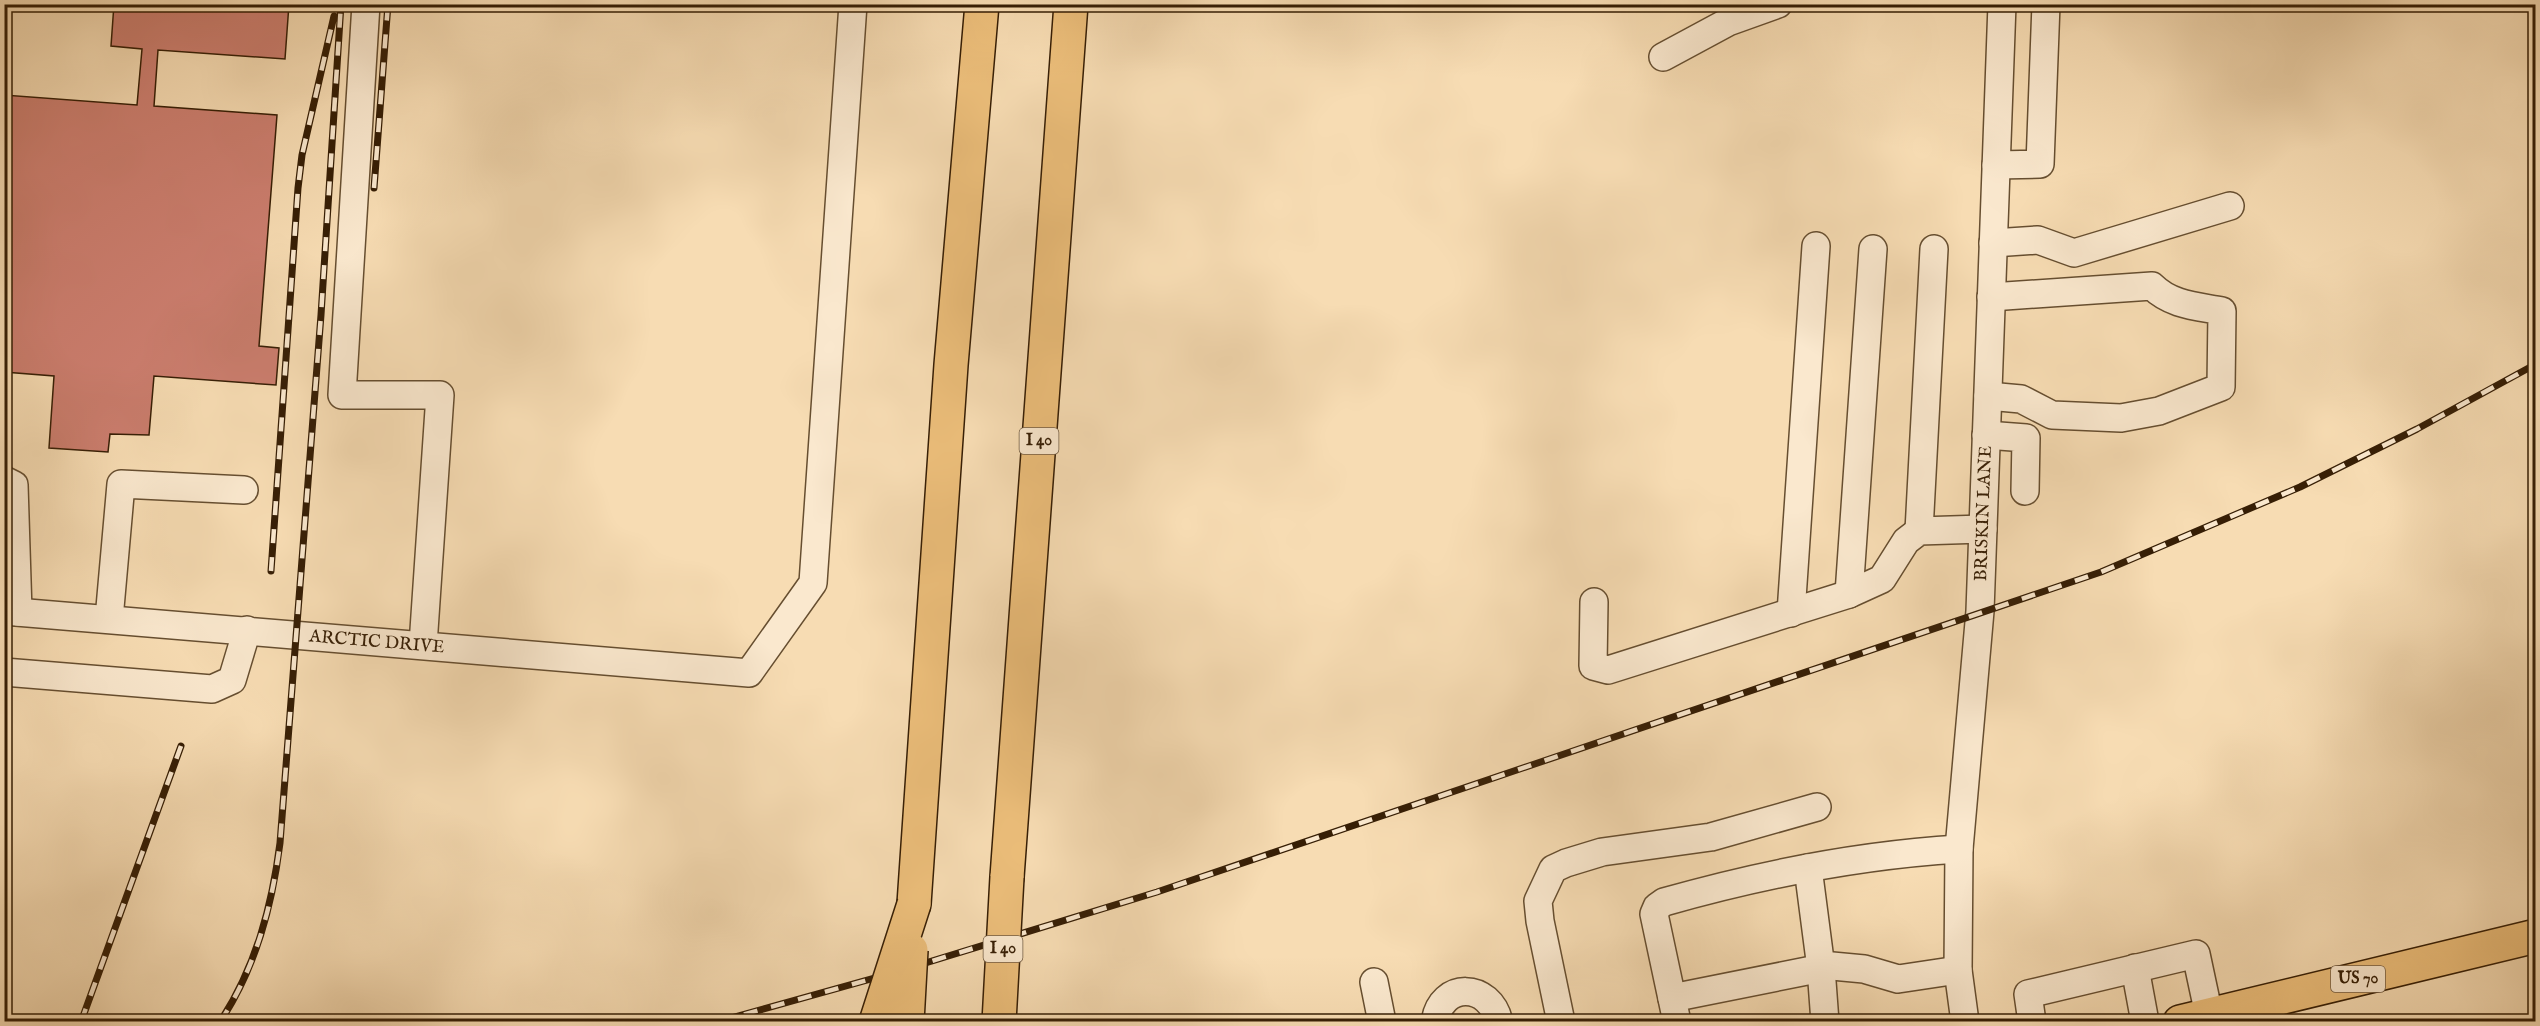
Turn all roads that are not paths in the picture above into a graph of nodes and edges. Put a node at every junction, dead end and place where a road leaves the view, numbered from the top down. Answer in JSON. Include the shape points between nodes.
{"nodes":[{"id":1,"x":366,"y":4,"type":"edge"},
{"id":2,"x":853,"y":4,"type":"edge"},
{"id":3,"x":982,"y":4,"type":"edge"},
{"id":4,"x":1071,"y":4,"type":"edge"},
{"id":5,"x":1779,"y":4,"type":"edge"},
{"id":6,"x":2002,"y":4,"type":"edge"},
{"id":7,"x":2046,"y":4,"type":"edge"},
{"id":8,"x":1663,"y":57,"type":"dead end"},
{"id":9,"x":1996,"y":165,"type":"junction"},
{"id":10,"x":2230,"y":206,"type":"dead end"},
{"id":11,"x":1993,"y":243,"type":"junction"},
{"id":12,"x":1816,"y":246,"type":"dead end"},
{"id":13,"x":1873,"y":249,"type":"dead end"},
{"id":14,"x":1934,"y":249,"type":"dead end"},
{"id":15,"x":1991,"y":297,"type":"junction"},
{"id":16,"x":1988,"y":396,"type":"junction"},
{"id":17,"x":1986,"y":435,"type":"junction"},
{"id":18,"x":4,"y":480,"type":"edge"},
{"id":19,"x":244,"y":490,"type":"dead end"},
{"id":20,"x":2025,"y":491,"type":"dead end"},
{"id":21,"x":1983,"y":529,"type":"junction"},
{"id":22,"x":1919,"y":531,"type":"junction"},
{"id":23,"x":1849,"y":594,"type":"junction"},
{"id":24,"x":1594,"y":602,"type":"dead end"},
{"id":25,"x":11,"y":612,"type":"edge"},
{"id":26,"x":1791,"y":613,"type":"junction"},
{"id":27,"x":109,"y":619,"type":"junction"},
{"id":28,"x":247,"y":630,"type":"junction"},
{"id":29,"x":423,"y":645,"type":"junction"},
{"id":30,"x":4,"y":672,"type":"edge"},
{"id":31,"x":1817,"y":807,"type":"dead end"},
{"id":32,"x":1959,"y":849,"type":"junction"},
{"id":33,"x":1808,"y":868,"type":"junction"},
{"id":34,"x":914,"y":904,"type":"junction"},
{"id":35,"x":2535,"y":936,"type":"edge"},
{"id":36,"x":1821,"y":968,"type":"junction"},
{"id":37,"x":2135,"y":968,"type":"junction"},
{"id":38,"x":1958,"y":970,"type":"junction"},
{"id":39,"x":1374,"y":982,"type":"dead end"},
{"id":40,"x":1674,"y":1010,"type":"edge"},
{"id":41,"x":2194,"y":1018,"type":"edge"},
{"id":42,"x":876,"y":1022,"type":"edge"},
{"id":43,"x":907,"y":1022,"type":"edge"},
{"id":44,"x":999,"y":1022,"type":"edge"},
{"id":45,"x":1382,"y":1022,"type":"edge"},
{"id":46,"x":1435,"y":1022,"type":"edge"},
{"id":47,"x":1499,"y":1022,"type":"edge"},
{"id":48,"x":1561,"y":1022,"type":"edge"},
{"id":49,"x":1824,"y":1022,"type":"edge"},
{"id":50,"x":1965,"y":1022,"type":"edge"},
{"id":51,"x":2032,"y":1022,"type":"edge"},
{"id":52,"x":2145,"y":1022,"type":"edge"}],
"edges":[{"from":1,"to":29,"type":"street","via":[[342,395],[440,395]]},
{"from":2,"to":29,"type":"street","name":"ARCTIC DRIVE","via":[[813,583],[749,673]]},
{"from":3,"to":34,"type":"main road","via":[[950,376]]},
{"from":4,"to":44,"type":"main road","number":"I 40","bridge":true,"via":[[1006,877]]},
{"from":5,"to":8,"type":"street","via":[[1728,22]]},
{"from":6,"to":9,"type":"street","name":"BRISKIN LANE"},
{"from":7,"to":9,"type":"street","via":[[2040,164]]},
{"from":9,"to":11,"type":"street","name":"BRISKIN LANE"},
{"from":10,"to":11,"type":"street","via":[[2074,253],[2038,240]]},
{"from":11,"to":15,"type":"street","name":"BRISKIN LANE"},
{"from":12,"to":26,"type":"street"},
{"from":13,"to":23,"type":"street"},
{"from":14,"to":22,"type":"street"},
{"from":15,"to":16,"type":"street","name":"BRISKIN LANE"},
{"from":15,"to":16,"type":"street","via":[[2152,286],[2175,303],[2222,311],[2221,387],[2158,411],[2121,418],[2052,415],[2021,399]]},
{"from":16,"to":17,"type":"street","name":"BRISKIN LANE"},
{"from":17,"to":20,"type":"street","via":[[2026,438]]},
{"from":17,"to":21,"type":"street","name":"BRISKIN LANE"},
{"from":18,"to":25,"type":"street","via":[[14,485]]},
{"from":19,"to":27,"type":"street","via":[[121,484]]},
{"from":21,"to":22,"type":"street"},
{"from":21,"to":32,"type":"street","name":"BRISKIN LANE","via":[[1980,611]]},
{"from":22,"to":23,"type":"street","via":[[1906,541],[1882,579]]},
{"from":23,"to":26,"type":"street"},
{"from":24,"to":26,"type":"street","via":[[1593,666],[1608,670]]},
{"from":25,"to":27,"type":"street","name":"ARCTIC DRIVE"},
{"from":27,"to":28,"type":"street","name":"ARCTIC DRIVE"},
{"from":28,"to":29,"type":"street","name":"ARCTIC DRIVE"},
{"from":28,"to":30,"type":"street","via":[[232,680],[212,689]]},
{"from":31,"to":48,"type":"street","via":[[1711,837],[1602,852],[1552,869],[1538,901]]},
{"from":32,"to":33,"type":"street","via":[[1906,852]]},
{"from":32,"to":38,"type":"street","name":"BRISKIN LANE"},
{"from":33,"to":36,"type":"street"},
{"from":33,"to":40,"type":"street","via":[[1678,898],[1657,908],[1654,914]]},
{"from":34,"to":42,"type":"main road","bridge":true},
{"from":34,"to":43,"type":"main road","bridge":true},
{"from":35,"to":41,"type":"main road","number":"US 70"},
{"from":36,"to":38,"type":"street","via":[[1864,969],[1898,979]]},
{"from":36,"to":40,"type":"street"},
{"from":36,"to":49,"type":"street"},
{"from":37,"to":41,"type":"street","via":[[2196,954]]},
{"from":37,"to":51,"type":"street","via":[[2028,994]]},
{"from":37,"to":52,"type":"street"},
{"from":38,"to":50,"type":"street","name":"BRISKIN LANE"},
{"from":39,"to":45,"type":"street"},
{"from":46,"to":47,"type":"street","via":[[1446,999],[1464,991],[1484,996],[1497,1011]]}]}
